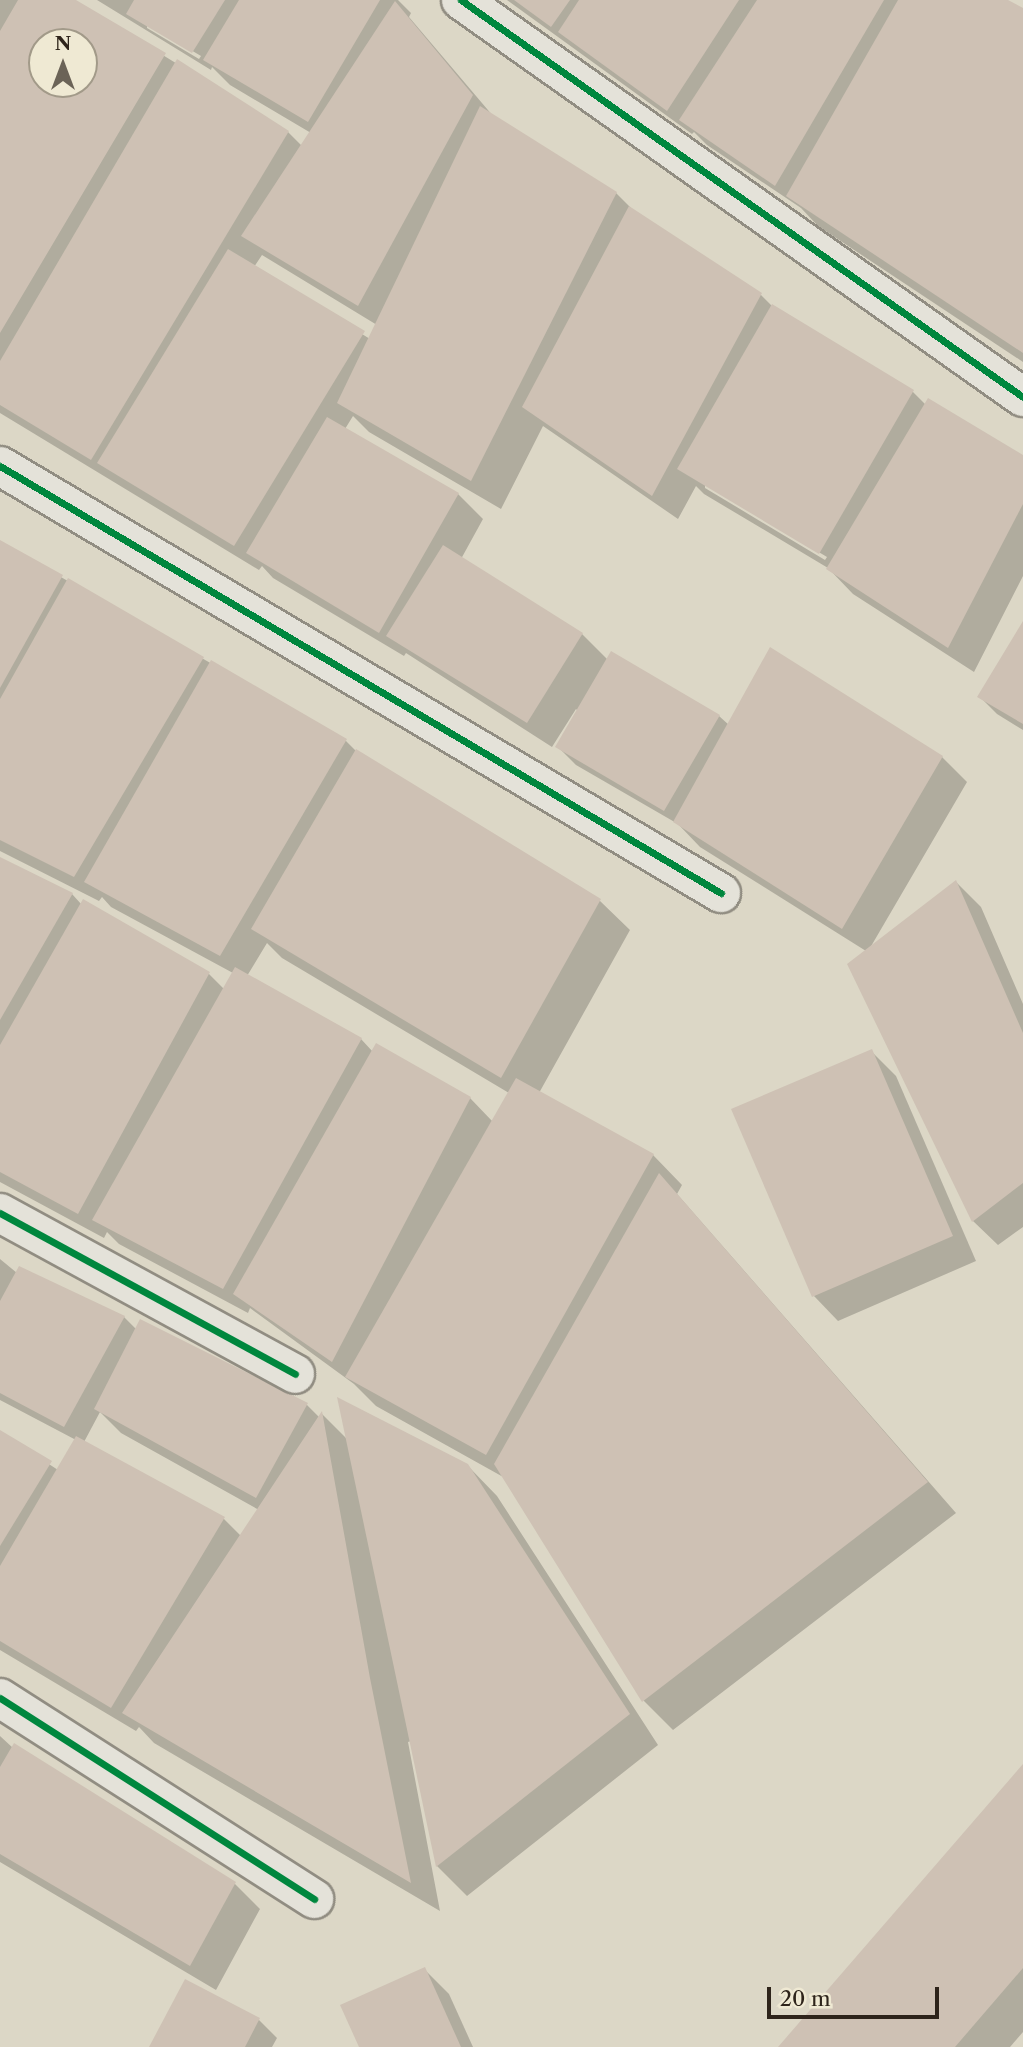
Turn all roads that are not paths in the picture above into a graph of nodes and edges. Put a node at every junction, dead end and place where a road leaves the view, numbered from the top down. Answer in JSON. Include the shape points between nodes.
{"nodes":[{"id":1,"x":461,"y":0,"type":"edge"},
{"id":2,"x":1023,"y":397,"type":"edge"},
{"id":3,"x":0,"y":466,"type":"edge"},
{"id":4,"x":721,"y":893,"type":"dead end"},
{"id":5,"x":0,"y":1213,"type":"edge"},
{"id":6,"x":295,"y":1374,"type":"dead end"},
{"id":7,"x":0,"y":1698,"type":"edge"},
{"id":8,"x":314,"y":1899,"type":"dead end"}],
"edges":[{"from":1,"to":2,"type":"street"},
{"from":3,"to":4,"type":"street"},
{"from":5,"to":6,"type":"street"},
{"from":7,"to":8,"type":"street"}]}
